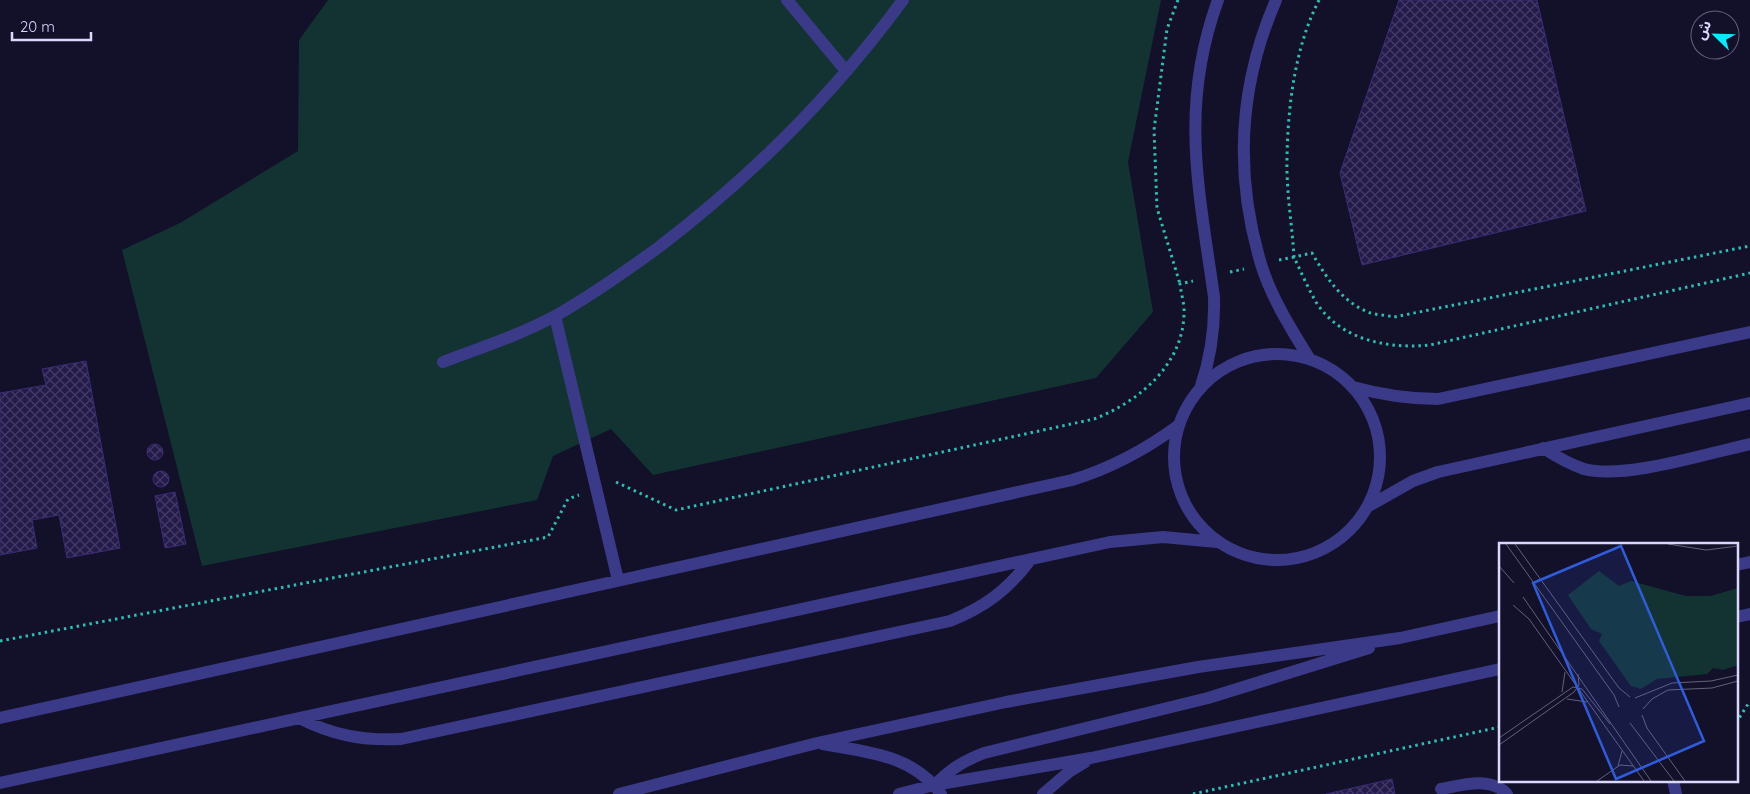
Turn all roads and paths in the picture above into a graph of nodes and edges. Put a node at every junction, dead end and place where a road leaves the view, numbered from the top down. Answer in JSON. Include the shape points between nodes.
{"nodes":[{"id":1,"x":787,"y":0,"type":"edge"},
{"id":2,"x":903,"y":0,"type":"edge"},
{"id":3,"x":1178,"y":0,"type":"edge"},
{"id":4,"x":1218,"y":0,"type":"edge"},
{"id":5,"x":1276,"y":0,"type":"edge"},
{"id":6,"x":1319,"y":0,"type":"edge"},
{"id":7,"x":846,"y":71,"type":"junction"},
{"id":8,"x":1750,"y":246,"type":"edge"},
{"id":9,"x":1294,"y":257,"type":"junction"},
{"id":10,"x":1261,"y":264,"type":"junction"},
{"id":11,"x":1750,"y":273,"type":"edge"},
{"id":12,"x":1211,"y":277,"type":"junction"},
{"id":13,"x":1180,"y":284,"type":"junction"},
{"id":14,"x":555,"y":316,"type":"junction"},
{"id":15,"x":1750,"y":332,"type":"edge"},
{"id":16,"x":1309,"y":358,"type":"junction"},
{"id":17,"x":443,"y":362,"type":"dead end"},
{"id":18,"x":1201,"y":387,"type":"junction"},
{"id":19,"x":1353,"y":387,"type":"junction"},
{"id":20,"x":1750,"y":403,"type":"edge"},
{"id":21,"x":1178,"y":425,"type":"junction"},
{"id":22,"x":1750,"y":444,"type":"edge"},
{"id":23,"x":1544,"y":448,"type":"junction"},
{"id":24,"x":596,"y":488,"type":"junction"},
{"id":25,"x":1367,"y":508,"type":"junction"},
{"id":26,"x":1217,"y":542,"type":"junction"},
{"id":27,"x":1031,"y":559,"type":"junction"},
{"id":28,"x":618,"y":580,"type":"junction"},
{"id":29,"x":1499,"y":616,"type":"edge"},
{"id":30,"x":1400,"y":638,"type":"junction"},
{"id":31,"x":0,"y":641,"type":"edge"},
{"id":32,"x":1499,"y":669,"type":"edge"},
{"id":33,"x":1750,"y":701,"type":"edge"},
{"id":34,"x":0,"y":718,"type":"edge"},
{"id":35,"x":299,"y":718,"type":"junction"},
{"id":36,"x":1738,"y":719,"type":"edge"},
{"id":37,"x":1499,"y":727,"type":"edge"},
{"id":38,"x":817,"y":743,"type":"junction"},
{"id":39,"x":1092,"y":758,"type":"junction"},
{"id":40,"x":0,"y":784,"type":"edge"},
{"id":41,"x":1441,"y":789,"type":"dead end"},
{"id":42,"x":934,"y":791,"type":"edge"},
{"id":43,"x":619,"y":794,"type":"edge"},
{"id":44,"x":899,"y":794,"type":"edge"},
{"id":45,"x":1043,"y":794,"type":"edge"},
{"id":46,"x":1193,"y":794,"type":"edge"},
{"id":47,"x":1507,"y":794,"type":"edge"}],
"edges":[{"from":1,"to":7,"type":"street"},
{"from":2,"to":7,"type":"street"},
{"from":3,"to":13,"type":"path","via":[[1167,30],[1154,130],[1157,208]]},
{"from":4,"to":12,"type":"street","via":[[1200,60],[1194,122],[1194,153]]},
{"from":5,"to":10,"type":"street","via":[[1256,52],[1246,101],[1243,140],[1247,200]]},
{"from":6,"to":9,"type":"path","via":[[1301,49],[1290,104],[1286,159]]},
{"from":7,"to":14,"type":"street","via":[[762,161],[697,218],[628,270]]},
{"from":8,"to":9,"type":"path","via":[[1394,316],[1368,312],[1340,293],[1324,275],[1312,253]]},
{"from":9,"to":10,"type":"path"},
{"from":9,"to":11,"type":"path","via":[[1317,304],[1335,322],[1356,336],[1404,348],[1430,346]]},
{"from":10,"to":12,"type":"path"},
{"from":10,"to":16,"type":"street","via":[[1290,327]]},
{"from":12,"to":13,"type":"path"},
{"from":12,"to":18,"type":"street","via":[[1214,327]]},
{"from":13,"to":24,"type":"path","via":[[1184,315],[1179,339],[1169,361],[1155,381],[1137,397],[1094,419],[676,510],[615,482]]},
{"from":14,"to":17,"type":"street"},
{"from":14,"to":24,"type":"street"},
{"from":15,"to":19,"type":"street","via":[[1438,399],[1409,399]]},
{"from":16,"to":18,"type":"street","via":[[1280,353],[1251,357],[1224,368]]},
{"from":16,"to":19,"type":"street","via":[[1325,365]]},
{"from":18,"to":21,"type":"street"},
{"from":19,"to":25,"type":"street","via":[[1366,404],[1380,445],[1380,467]]},
{"from":20,"to":23,"type":"street"},
{"from":21,"to":26,"type":"street","via":[[1174,451],[1175,478],[1183,502],[1198,525]]},
{"from":21,"to":28,"type":"street","via":[[1139,453],[1072,480]]},
{"from":22,"to":23,"type":"street","via":[[1633,470],[1610,472],[1586,469],[1563,461]]},
{"from":23,"to":25,"type":"street","via":[[1438,472],[1413,481]]},
{"from":24,"to":28,"type":"street"},
{"from":24,"to":31,"type":"path","via":[[568,499],[548,537]]},
{"from":25,"to":26,"type":"street","via":[[1353,528],[1334,544],[1312,555],[1288,561],[1262,560],[1239,554]]},
{"from":26,"to":27,"type":"street","via":[[1137,538]]},
{"from":27,"to":35,"type":"street"},
{"from":27,"to":35,"type":"street","via":[[1004,591],[988,604],[940,623],[401,739],[379,740],[338,734]]},
{"from":28,"to":34,"type":"street"},
{"from":29,"to":30,"type":"street"},
{"from":30,"to":38,"type":"street","via":[[1112,682]]},
{"from":30,"to":42,"type":"street","via":[[1208,698],[984,753],[964,760],[948,771]]},
{"from":32,"to":39,"type":"street"},
{"from":33,"to":36,"type":"path"},
{"from":35,"to":40,"type":"street"},
{"from":37,"to":46,"type":"path"},
{"from":38,"to":42,"type":"street","via":[[898,759],[919,771]]},
{"from":38,"to":43,"type":"street"},
{"from":39,"to":42,"type":"street"},
{"from":39,"to":45,"type":"street","via":[[1070,771]]},
{"from":41,"to":47,"type":"street","via":[[1491,784]]},
{"from":42,"to":44,"type":"street"}]}
